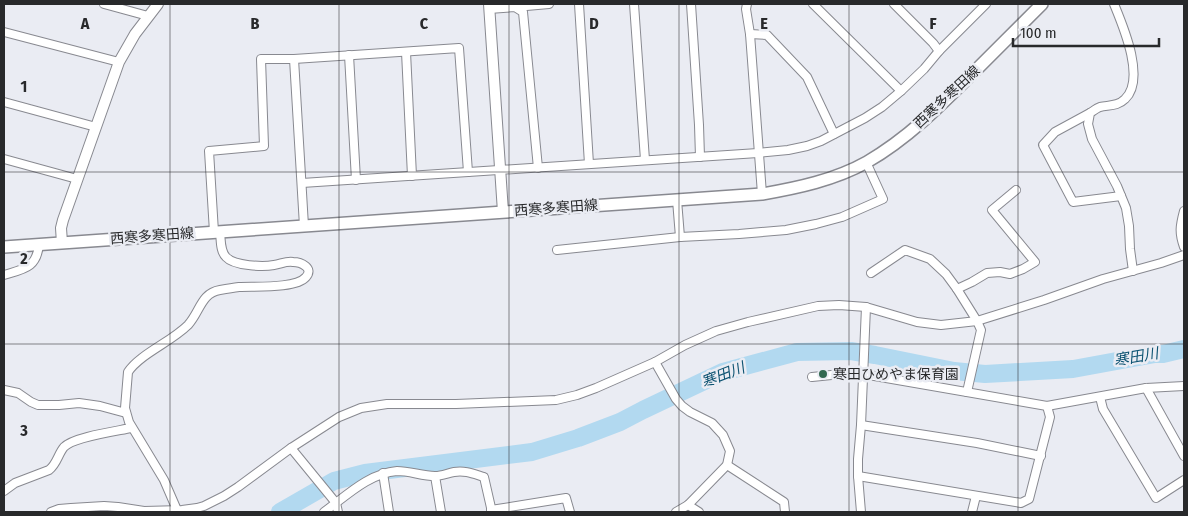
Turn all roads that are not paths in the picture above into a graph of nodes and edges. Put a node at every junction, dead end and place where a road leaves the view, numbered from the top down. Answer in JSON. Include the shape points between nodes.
{"nodes":[{"id":1,"x":104,"y":4,"type":"edge"},
{"id":2,"x":158,"y":4,"type":"edge"},
{"id":3,"x":549,"y":4,"type":"edge"},
{"id":4,"x":579,"y":4,"type":"edge"},
{"id":5,"x":634,"y":4,"type":"edge"},
{"id":6,"x":691,"y":4,"type":"edge"},
{"id":7,"x":747,"y":4,"type":"edge"},
{"id":8,"x":813,"y":4,"type":"edge"},
{"id":9,"x":894,"y":4,"type":"edge"},
{"id":10,"x":973,"y":4,"type":"edge"},
{"id":11,"x":986,"y":4,"type":"edge"},
{"id":12,"x":1042,"y":4,"type":"edge"},
{"id":13,"x":1114,"y":4,"type":"edge"},
{"id":14,"x":489,"y":6,"type":"edge"},
{"id":15,"x":515,"y":7,"type":"junction"},
{"id":16,"x":980,"y":10,"type":"junction"},
{"id":17,"x":148,"y":16,"type":"junction"},
{"id":18,"x":4,"y":32,"type":"edge"},
{"id":19,"x":750,"y":34,"type":"junction"},
{"id":20,"x":940,"y":51,"type":"junction"},
{"id":21,"x":406,"y":52,"type":"junction"},
{"id":22,"x":349,"y":55,"type":"junction"},
{"id":23,"x":294,"y":59,"type":"junction"},
{"id":24,"x":119,"y":62,"type":"junction"},
{"id":25,"x":901,"y":91,"type":"junction"},
{"id":26,"x":4,"y":102,"type":"edge"},
{"id":27,"x":1090,"y":113,"type":"junction"},
{"id":28,"x":96,"y":127,"type":"junction"},
{"id":29,"x":834,"y":134,"type":"junction"},
{"id":30,"x":758,"y":153,"type":"junction"},
{"id":31,"x":700,"y":157,"type":"junction"},
{"id":32,"x":4,"y":159,"type":"edge"},
{"id":33,"x":645,"y":160,"type":"junction"},
{"id":34,"x":866,"y":162,"type":"junction"},
{"id":35,"x":589,"y":164,"type":"junction"},
{"id":36,"x":538,"y":168,"type":"junction"},
{"id":37,"x":500,"y":170,"type":"junction"},
{"id":38,"x":468,"y":172,"type":"junction"},
{"id":39,"x":412,"y":176,"type":"junction"},
{"id":40,"x":77,"y":179,"type":"junction"},
{"id":41,"x":356,"y":180,"type":"junction"},
{"id":42,"x":302,"y":184,"type":"junction"},
{"id":43,"x":1016,"y":190,"type":"dead end"},
{"id":44,"x":762,"y":194,"type":"junction"},
{"id":45,"x":1121,"y":196,"type":"junction"},
{"id":46,"x":676,"y":200,"type":"junction"},
{"id":47,"x":1184,"y":211,"type":"edge"},
{"id":48,"x":503,"y":212,"type":"junction"},
{"id":49,"x":304,"y":226,"type":"junction"},
{"id":50,"x":217,"y":232,"type":"junction"},
{"id":51,"x":680,"y":237,"type":"junction"},
{"id":52,"x":62,"y":243,"type":"junction"},
{"id":53,"x":39,"y":244,"type":"junction"},
{"id":54,"x":4,"y":247,"type":"edge"},
{"id":55,"x":1184,"y":247,"type":"edge"},
{"id":56,"x":557,"y":250,"type":"dead end"},
{"id":57,"x":1184,"y":255,"type":"edge"},
{"id":58,"x":1133,"y":271,"type":"junction"},
{"id":59,"x":871,"y":273,"type":"dead end"},
{"id":60,"x":4,"y":275,"type":"edge"},
{"id":61,"x":957,"y":290,"type":"junction"},
{"id":62,"x":866,"y":307,"type":"junction"},
{"id":63,"x":977,"y":321,"type":"junction"},
{"id":64,"x":655,"y":362,"type":"junction"},
{"id":65,"x":863,"y":374,"type":"junction"},
{"id":66,"x":812,"y":377,"type":"dead end"},
{"id":67,"x":1184,"y":386,"type":"edge"},
{"id":68,"x":1146,"y":388,"type":"junction"},
{"id":69,"x":4,"y":390,"type":"edge"},
{"id":70,"x":967,"y":392,"type":"junction"},
{"id":71,"x":1100,"y":397,"type":"junction"},
{"id":72,"x":1047,"y":406,"type":"junction"},
{"id":73,"x":126,"y":413,"type":"junction"},
{"id":74,"x":862,"y":424,"type":"junction"},
{"id":75,"x":132,"y":428,"type":"junction"},
{"id":76,"x":291,"y":448,"type":"junction"},
{"id":77,"x":1041,"y":456,"type":"junction"},
{"id":78,"x":1184,"y":456,"type":"edge"},
{"id":79,"x":727,"y":466,"type":"junction"},
{"id":80,"x":383,"y":473,"type":"junction"},
{"id":81,"x":435,"y":476,"type":"junction"},
{"id":82,"x":858,"y":476,"type":"junction"},
{"id":83,"x":1184,"y":480,"type":"edge"},
{"id":84,"x":4,"y":491,"type":"edge"},
{"id":85,"x":976,"y":496,"type":"junction"},
{"id":86,"x":336,"y":503,"type":"junction"},
{"id":87,"x":688,"y":505,"type":"junction"},
{"id":88,"x":177,"y":510,"type":"junction"},
{"id":89,"x":492,"y":511,"type":"edge"},
{"id":90,"x":51,"y":512,"type":"edge"},
{"id":91,"x":324,"y":512,"type":"edge"},
{"id":92,"x":338,"y":512,"type":"edge"},
{"id":93,"x":389,"y":512,"type":"edge"},
{"id":94,"x":442,"y":512,"type":"edge"},
{"id":95,"x":570,"y":512,"type":"edge"},
{"id":96,"x":676,"y":512,"type":"edge"},
{"id":97,"x":699,"y":512,"type":"edge"},
{"id":98,"x":784,"y":512,"type":"edge"},
{"id":99,"x":861,"y":512,"type":"edge"},
{"id":100,"x":972,"y":512,"type":"edge"}],
"edges":[{"from":1,"to":17,"type":"street"},
{"from":2,"to":17,"type":"street"},
{"from":3,"to":15,"type":"street"},
{"from":4,"to":35,"type":"street"},
{"from":5,"to":33,"type":"street"},
{"from":6,"to":31,"type":"street"},
{"from":7,"to":19,"type":"street"},
{"from":8,"to":25,"type":"street"},
{"from":9,"to":20,"type":"street"},
{"from":10,"to":16,"type":"street"},
{"from":11,"to":16,"type":"street"},
{"from":12,"to":34,"type":"main road","name":"西寒多寒田線","via":[[942,104],[894,145]]},
{"from":13,"to":27,"type":"street","via":[[1132,56],[1132,91],[1114,106]]},
{"from":14,"to":15,"type":"street"},
{"from":14,"to":37,"type":"street"},
{"from":15,"to":36,"type":"street","via":[[523,12]]},
{"from":16,"to":20,"type":"street"},
{"from":17,"to":24,"type":"street"},
{"from":18,"to":24,"type":"street"},
{"from":19,"to":29,"type":"street","via":[[767,35],[807,77]]},
{"from":19,"to":30,"type":"street"},
{"from":20,"to":25,"type":"street"},
{"from":21,"to":22,"type":"street"},
{"from":21,"to":38,"type":"street","via":[[459,48]]},
{"from":21,"to":39,"type":"street"},
{"from":22,"to":23,"type":"street"},
{"from":22,"to":41,"type":"street"},
{"from":23,"to":42,"type":"street"},
{"from":23,"to":50,"type":"street","via":[[261,59],[264,146],[209,151]]},
{"from":24,"to":28,"type":"street"},
{"from":25,"to":29,"type":"street","via":[[865,118]]},
{"from":26,"to":28,"type":"street"},
{"from":27,"to":45,"type":"street","via":[[1088,124],[1092,139]]},
{"from":27,"to":45,"type":"street","via":[[1055,132],[1043,145],[1073,202]]},
{"from":28,"to":40,"type":"street"},
{"from":29,"to":30,"type":"street","via":[[788,150]]},
{"from":30,"to":31,"type":"street"},
{"from":30,"to":44,"type":"street"},
{"from":31,"to":33,"type":"street"},
{"from":32,"to":40,"type":"street"},
{"from":33,"to":35,"type":"street"},
{"from":34,"to":44,"type":"main road","name":"西寒多寒田線","via":[[844,173]]},
{"from":34,"to":51,"type":"street","via":[[883,199],[842,217],[786,230]]},
{"from":35,"to":36,"type":"street"},
{"from":36,"to":37,"type":"street"},
{"from":37,"to":38,"type":"street"},
{"from":37,"to":48,"type":"street"},
{"from":38,"to":39,"type":"street"},
{"from":39,"to":41,"type":"street"},
{"from":40,"to":52,"type":"street","via":[[63,220]]},
{"from":41,"to":42,"type":"street"},
{"from":42,"to":49,"type":"street"},
{"from":43,"to":61,"type":"street","via":[[992,210],[1035,262],[1010,274],[987,273]]},
{"from":44,"to":46,"type":"main road","name":"西寒多寒田線"},
{"from":45,"to":58,"type":"street","via":[[1129,226]]},
{"from":46,"to":48,"type":"main road","name":"西寒多寒田線"},
{"from":46,"to":51,"type":"street"},
{"from":47,"to":55,"type":"street","via":[[1180,228]]},
{"from":48,"to":49,"type":"main road","name":"西寒多寒田線"},
{"from":49,"to":50,"type":"main road","name":"西寒多寒田線"},
{"from":50,"to":52,"type":"main road","name":"西寒多寒田線"},
{"from":50,"to":73,"type":"street","via":[[222,252],[230,260],[271,265],[297,262],[307,267],[307,275],[302,281],[280,286],[236,287],[209,294],[184,329],[129,370]]},
{"from":51,"to":56,"type":"street"},
{"from":52,"to":53,"type":"main road","name":"西寒多寒田線"},
{"from":53,"to":54,"type":"main road","name":"西寒多寒田線"},
{"from":53,"to":60,"type":"street","via":[[37,256],[30,267]]},
{"from":57,"to":58,"type":"street"},
{"from":58,"to":63,"type":"street"},
{"from":59,"to":61,"type":"street","via":[[905,250],[930,259]]},
{"from":61,"to":63,"type":"street"},
{"from":62,"to":63,"type":"street","via":[[917,322],[941,325]]},
{"from":62,"to":64,"type":"street","via":[[818,306],[748,322],[716,331]]},
{"from":62,"to":65,"type":"street"},
{"from":63,"to":70,"type":"street","via":[[981,330]]},
{"from":64,"to":76,"type":"street","via":[[596,388],[556,400],[387,404],[361,408],[339,417]]},
{"from":64,"to":79,"type":"street","via":[[682,406],[712,423],[723,435],[730,452]]},
{"from":65,"to":66,"type":"street"},
{"from":65,"to":70,"type":"street"},
{"from":65,"to":74,"type":"street"},
{"from":67,"to":68,"type":"street"},
{"from":68,"to":71,"type":"street"},
{"from":68,"to":78,"type":"street"},
{"from":69,"to":73,"type":"street","via":[[18,393],[38,405],[79,403]]},
{"from":70,"to":72,"type":"street"},
{"from":71,"to":72,"type":"street"},
{"from":71,"to":83,"type":"street","via":[[1156,498]]},
{"from":72,"to":77,"type":"street","via":[[1050,417]]},
{"from":73,"to":75,"type":"street"},
{"from":74,"to":77,"type":"street"},
{"from":74,"to":82,"type":"street"},
{"from":75,"to":84,"type":"street","via":[[68,444],[50,470],[14,483]]},
{"from":75,"to":88,"type":"street","via":[[164,480]]},
{"from":76,"to":86,"type":"street"},
{"from":76,"to":88,"type":"street","via":[[212,503]]},
{"from":77,"to":85,"type":"street","via":[[1029,499],[1021,503]]},
{"from":79,"to":87,"type":"street"},
{"from":79,"to":98,"type":"street","via":[[784,502]]},
{"from":80,"to":81,"type":"street","via":[[398,471]]},
{"from":80,"to":86,"type":"street"},
{"from":80,"to":93,"type":"street"},
{"from":81,"to":89,"type":"street","via":[[467,471],[484,477]]},
{"from":81,"to":94,"type":"street"},
{"from":82,"to":85,"type":"street"},
{"from":82,"to":99,"type":"street"},
{"from":85,"to":100,"type":"street"},
{"from":86,"to":91,"type":"street"},
{"from":86,"to":92,"type":"street"},
{"from":87,"to":96,"type":"street"},
{"from":87,"to":97,"type":"street"},
{"from":88,"to":90,"type":"street","via":[[144,511],[104,506]]},
{"from":89,"to":95,"type":"street","via":[[566,498]]}]}
